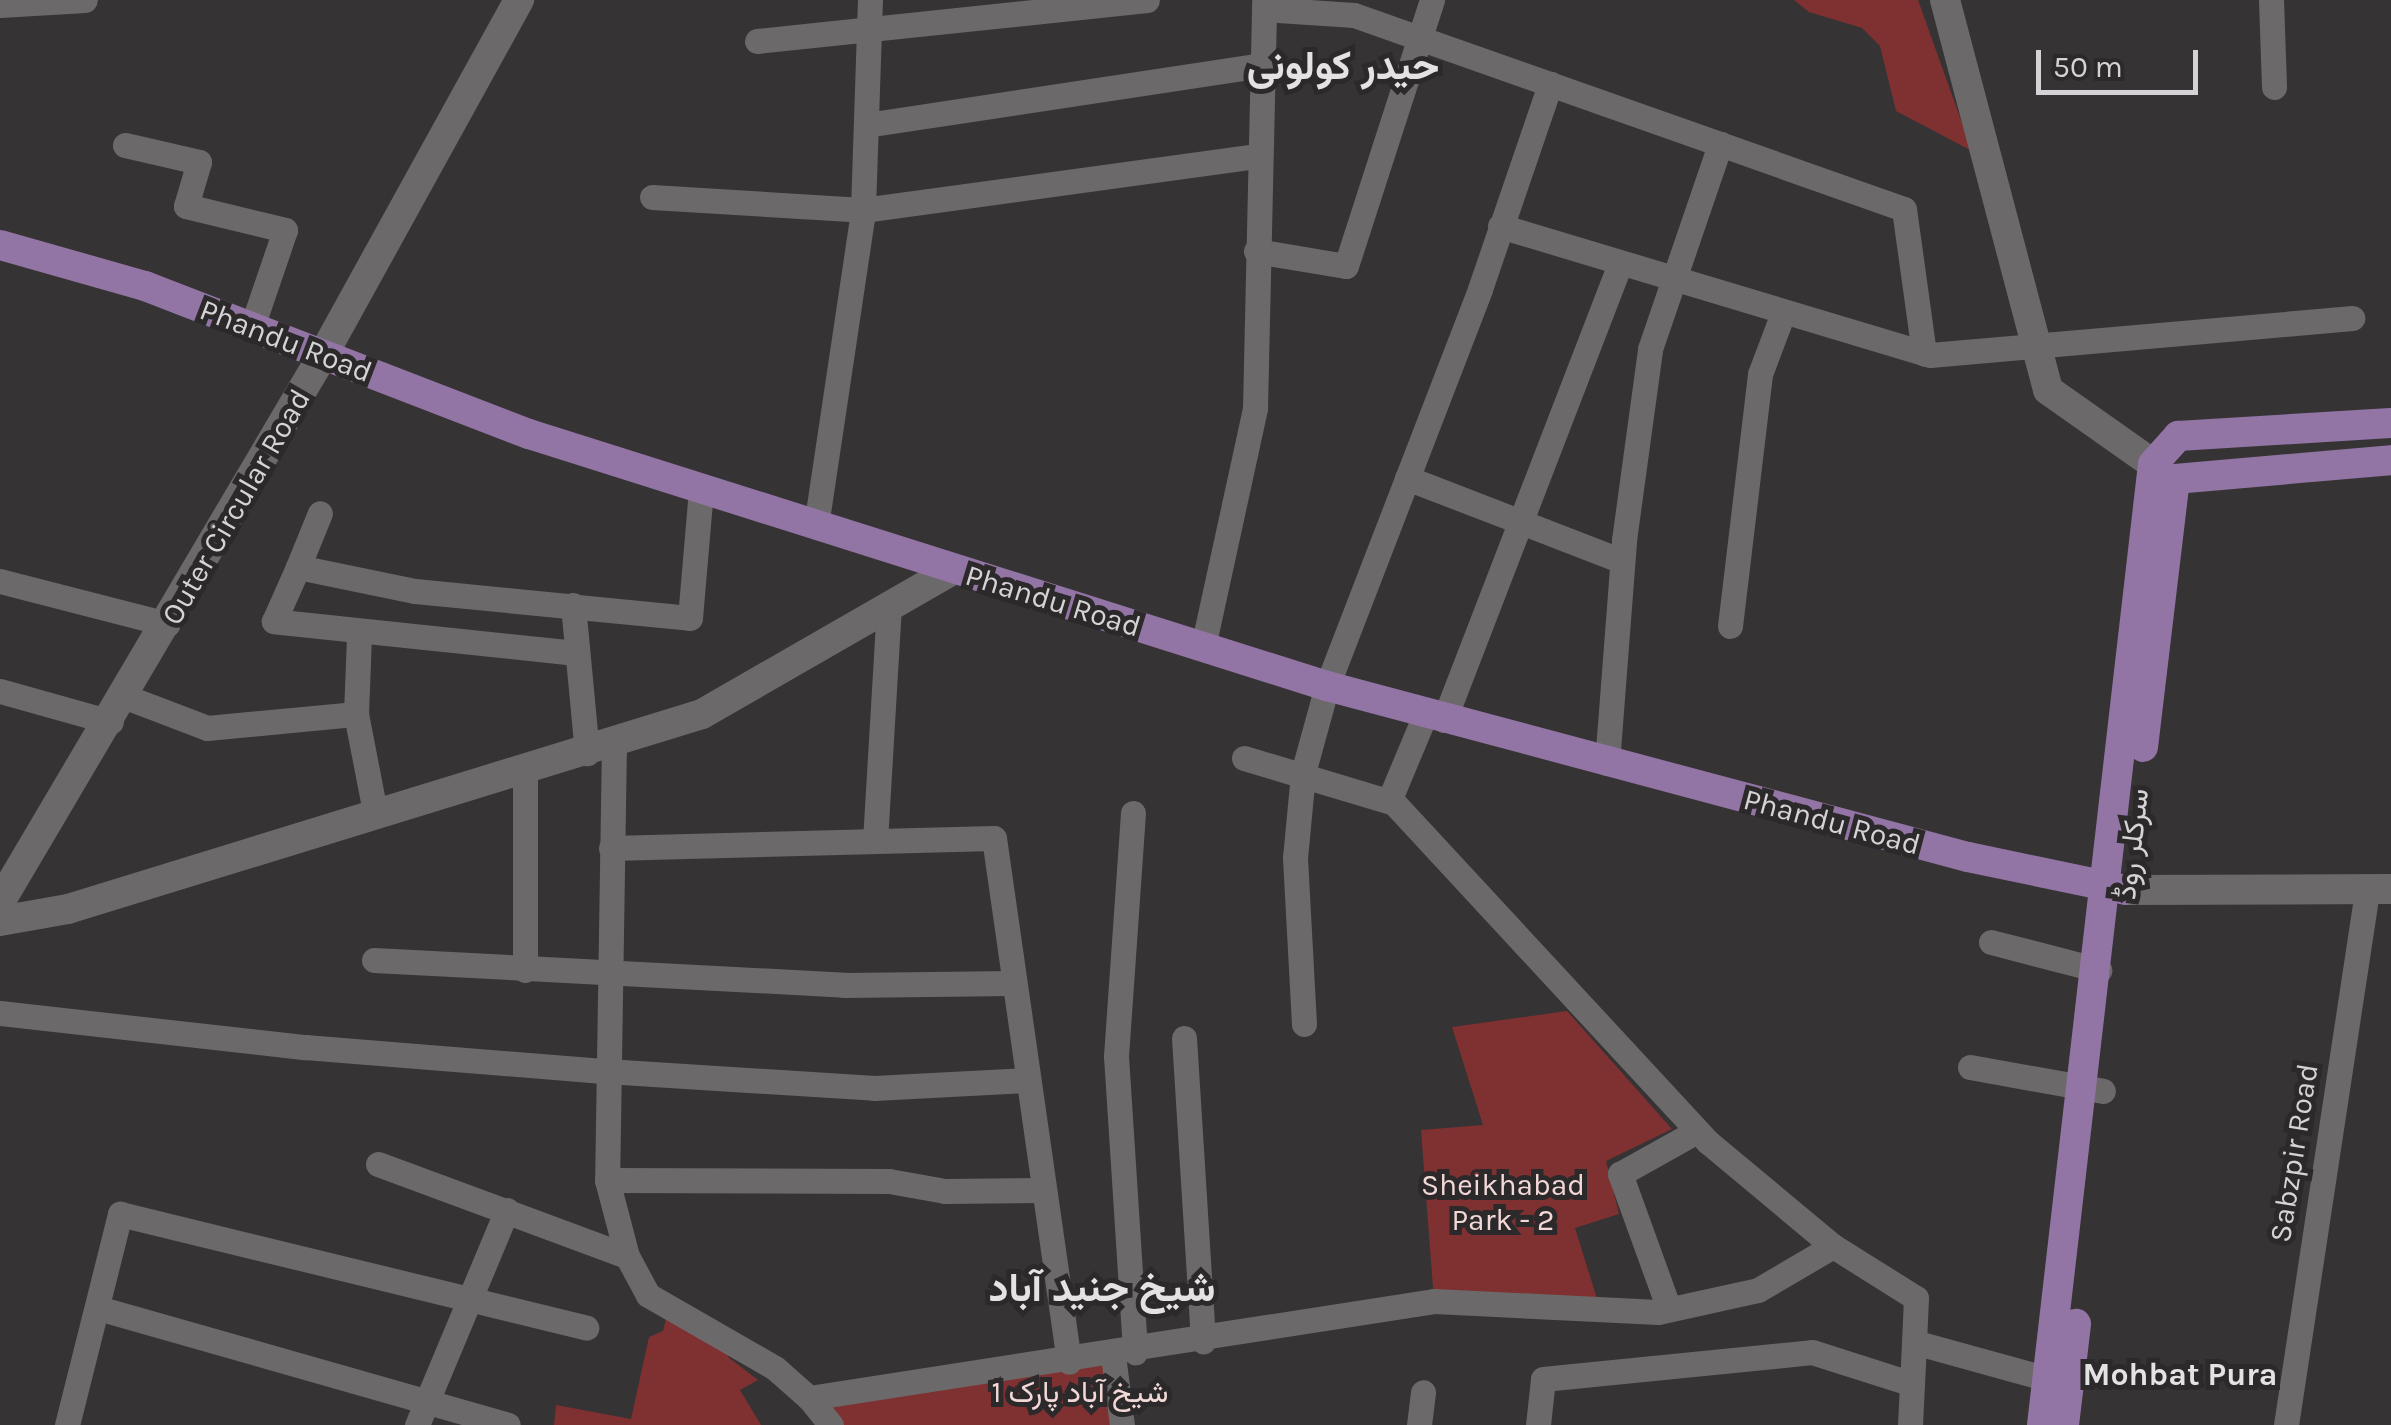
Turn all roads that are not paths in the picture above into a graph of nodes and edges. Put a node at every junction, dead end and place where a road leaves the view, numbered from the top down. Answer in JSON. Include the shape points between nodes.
{"nodes":[{"id":1,"x":86,"y":0,"type":"edge"},
{"id":2,"x":870,"y":0,"type":"edge"},
{"id":3,"x":1147,"y":0,"type":"edge"},
{"id":4,"x":1432,"y":0,"type":"edge"},
{"id":5,"x":1946,"y":0,"type":"edge"},
{"id":6,"x":2271,"y":0,"type":"edge"},
{"id":7,"x":514,"y":1,"type":"edge"},
{"id":8,"x":1264,"y":4,"type":"edge"},
{"id":9,"x":0,"y":6,"type":"edge"},
{"id":10,"x":870,"y":34,"type":"junction"},
{"id":11,"x":1420,"y":38,"type":"junction"},
{"id":12,"x":757,"y":40,"type":"dead end"},
{"id":13,"x":1262,"y":65,"type":"junction"},
{"id":14,"x":1550,"y":84,"type":"junction"},
{"id":15,"x":2274,"y":87,"type":"dead end"},
{"id":16,"x":866,"y":125,"type":"junction"},
{"id":17,"x":1720,"y":144,"type":"junction"},
{"id":18,"x":126,"y":146,"type":"dead end"},
{"id":19,"x":1257,"y":156,"type":"junction"},
{"id":20,"x":652,"y":198,"type":"dead end"},
{"id":21,"x":863,"y":210,"type":"junction"},
{"id":22,"x":1500,"y":226,"type":"junction"},
{"id":23,"x":0,"y":245,"type":"edge"},
{"id":24,"x":1256,"y":251,"type":"junction"},
{"id":25,"x":1620,"y":263,"type":"junction"},
{"id":26,"x":1672,"y":279,"type":"junction"},
{"id":27,"x":1783,"y":314,"type":"junction"},
{"id":28,"x":2352,"y":318,"type":"dead end"},
{"id":29,"x":252,"y":327,"type":"junction"},
{"id":30,"x":2038,"y":350,"type":"junction"},
{"id":31,"x":1924,"y":354,"type":"junction"},
{"id":32,"x":323,"y":355,"type":"junction"},
{"id":33,"x":2391,"y":423,"type":"edge"},
{"id":34,"x":2391,"y":460,"type":"edge"},
{"id":35,"x":2164,"y":472,"type":"junction"},
{"id":36,"x":1407,"y":478,"type":"junction"},
{"id":37,"x":700,"y":490,"type":"junction"},
{"id":38,"x":320,"y":513,"type":"dead end"},
{"id":39,"x":1519,"y":521,"type":"junction"},
{"id":40,"x":816,"y":526,"type":"junction"},
{"id":41,"x":1622,"y":560,"type":"junction"},
{"id":42,"x":298,"y":566,"type":"junction"},
{"id":43,"x":952,"y":570,"type":"junction"},
{"id":44,"x":0,"y":581,"type":"edge"},
{"id":45,"x":573,"y":606,"type":"junction"},
{"id":46,"x":889,"y":606,"type":"junction"},
{"id":47,"x":168,"y":624,"type":"junction"},
{"id":48,"x":1730,"y":626,"type":"dead end"},
{"id":49,"x":359,"y":635,"type":"junction"},
{"id":50,"x":1203,"y":647,"type":"junction"},
{"id":51,"x":576,"y":653,"type":"junction"},
{"id":52,"x":1327,"y":686,"type":"junction"},
{"id":53,"x":0,"y":692,"type":"edge"},
{"id":54,"x":119,"y":709,"type":"junction"},
{"id":55,"x":356,"y":714,"type":"junction"},
{"id":56,"x":1435,"y":718,"type":"junction"},
{"id":57,"x":601,"y":748,"type":"junction"},
{"id":58,"x":1244,"y":758,"type":"dead end"},
{"id":59,"x":1607,"y":762,"type":"junction"},
{"id":60,"x":524,"y":770,"type":"junction"},
{"id":61,"x":1303,"y":773,"type":"junction"},
{"id":62,"x":1388,"y":801,"type":"junction"},
{"id":63,"x":375,"y":812,"type":"junction"},
{"id":64,"x":1133,"y":813,"type":"dead end"},
{"id":65,"x":875,"y":840,"type":"junction"},
{"id":66,"x":611,"y":848,"type":"junction"},
{"id":67,"x":2117,"y":888,"type":"junction"},
{"id":68,"x":2379,"y":890,"type":"edge"},
{"id":69,"x":0,"y":902,"type":"edge"},
{"id":70,"x":0,"y":921,"type":"edge"},
{"id":71,"x":1992,"y":942,"type":"dead end"},
{"id":72,"x":374,"y":960,"type":"dead end"},
{"id":73,"x":525,"y":970,"type":"junction"},
{"id":74,"x":2099,"y":970,"type":"junction"},
{"id":75,"x":610,"y":974,"type":"junction"},
{"id":76,"x":1014,"y":982,"type":"junction"},
{"id":77,"x":0,"y":1012,"type":"edge"},
{"id":78,"x":1304,"y":1024,"type":"dead end"},
{"id":79,"x":1184,"y":1038,"type":"dead end"},
{"id":80,"x":1970,"y":1067,"type":"dead end"},
{"id":81,"x":606,"y":1071,"type":"junction"},
{"id":82,"x":1028,"y":1080,"type":"junction"},
{"id":83,"x":2094,"y":1091,"type":"junction"},
{"id":84,"x":1697,"y":1131,"type":"junction"},
{"id":85,"x":378,"y":1164,"type":"dead end"},
{"id":86,"x":607,"y":1180,"type":"junction"},
{"id":87,"x":1044,"y":1190,"type":"junction"},
{"id":88,"x":507,"y":1210,"type":"junction"},
{"id":89,"x":1833,"y":1246,"type":"junction"},
{"id":90,"x":627,"y":1256,"type":"junction"},
{"id":91,"x":468,"y":1302,"type":"junction"},
{"id":92,"x":98,"y":1308,"type":"junction"},
{"id":93,"x":1669,"y":1309,"type":"junction"},
{"id":94,"x":586,"y":1328,"type":"dead end"},
{"id":95,"x":1203,"y":1341,"type":"junction"},
{"id":96,"x":1914,"y":1342,"type":"junction"},
{"id":97,"x":1124,"y":1353,"type":"junction"},
{"id":98,"x":1069,"y":1362,"type":"junction"},
{"id":99,"x":2059,"y":1382,"type":"junction"},
{"id":100,"x":1912,"y":1384,"type":"junction"},
{"id":101,"x":1423,"y":1392,"type":"dead end"},
{"id":102,"x":810,"y":1398,"type":"junction"},
{"id":103,"x":422,"y":1414,"type":"edge"},
{"id":104,"x":67,"y":1425,"type":"edge"},
{"id":105,"x":508,"y":1425,"type":"edge"},
{"id":106,"x":830,"y":1425,"type":"edge"},
{"id":107,"x":1122,"y":1425,"type":"edge"},
{"id":108,"x":1418,"y":1425,"type":"edge"},
{"id":109,"x":1538,"y":1425,"type":"edge"},
{"id":110,"x":1910,"y":1425,"type":"edge"},
{"id":111,"x":2042,"y":1425,"type":"edge"},
{"id":112,"x":2064,"y":1425,"type":"edge"},
{"id":113,"x":2286,"y":1425,"type":"edge"}],
"edges":[{"from":1,"to":9,"type":"street"},
{"from":2,"to":10,"type":"street"},
{"from":3,"to":10,"type":"street"},
{"from":4,"to":11,"type":"street"},
{"from":5,"to":30,"type":"street"},
{"from":6,"to":15,"type":"street"},
{"from":7,"to":32,"type":"street","name":"Outer Circular Road"},
{"from":8,"to":11,"type":"street","via":[[1354,15]]},
{"from":8,"to":13,"type":"street"},
{"from":10,"to":12,"type":"street"},
{"from":10,"to":16,"type":"street"},
{"from":11,"to":14,"type":"street"},
{"from":11,"to":24,"type":"street","via":[[1346,266]]},
{"from":13,"to":16,"type":"street"},
{"from":13,"to":19,"type":"street"},
{"from":14,"to":17,"type":"street"},
{"from":14,"to":22,"type":"street"},
{"from":16,"to":21,"type":"street"},
{"from":17,"to":26,"type":"street"},
{"from":17,"to":31,"type":"street","via":[[1904,209]]},
{"from":18,"to":29,"type":"street","via":[[199,162],[186,206],[285,230]]},
{"from":19,"to":21,"type":"street"},
{"from":19,"to":24,"type":"street"},
{"from":20,"to":21,"type":"street"},
{"from":21,"to":40,"type":"street"},
{"from":22,"to":25,"type":"street"},
{"from":22,"to":36,"type":"street"},
{"from":23,"to":29,"type":"main road","name":"Phandu Road","via":[[144,286]]},
{"from":24,"to":50,"type":"street","via":[[1255,408]]},
{"from":25,"to":26,"type":"street"},
{"from":25,"to":39,"type":"street"},
{"from":26,"to":27,"type":"street"},
{"from":26,"to":41,"type":"street","via":[[1650,349]]},
{"from":27,"to":31,"type":"street"},
{"from":27,"to":48,"type":"street","via":[[1760,374]]},
{"from":28,"to":30,"type":"street"},
{"from":29,"to":32,"type":"main road","name":"Phandu Road"},
{"from":30,"to":31,"type":"street"},
{"from":30,"to":35,"type":"street","via":[[2048,390]]},
{"from":32,"to":37,"type":"main road","name":"Phandu Road"},
{"from":32,"to":47,"type":"street","name":"Outer Circular Road"},
{"from":33,"to":35,"type":"main road","via":[[2178,436]]},
{"from":34,"to":35,"type":"main road"},
{"from":35,"to":67,"type":"main road"},
{"from":36,"to":39,"type":"street"},
{"from":36,"to":52,"type":"street"},
{"from":37,"to":40,"type":"main road","name":"Phandu Road"},
{"from":37,"to":45,"type":"street","via":[[690,618]]},
{"from":38,"to":42,"type":"street"},
{"from":39,"to":41,"type":"street"},
{"from":39,"to":56,"type":"street"},
{"from":40,"to":43,"type":"main road","name":"Phandu Road"},
{"from":41,"to":59,"type":"street"},
{"from":42,"to":45,"type":"street","via":[[416,591]]},
{"from":42,"to":49,"type":"street","via":[[274,621]]},
{"from":43,"to":46,"type":"street"},
{"from":43,"to":50,"type":"main road","name":"Phandu Road"},
{"from":44,"to":47,"type":"street"},
{"from":45,"to":51,"type":"street"},
{"from":46,"to":57,"type":"street","via":[[702,714]]},
{"from":46,"to":65,"type":"street"},
{"from":47,"to":54,"type":"street","name":"Outer Circular Road"},
{"from":49,"to":51,"type":"street"},
{"from":49,"to":55,"type":"street"},
{"from":50,"to":52,"type":"main road","name":"Phandu Road"},
{"from":51,"to":57,"type":"street"},
{"from":52,"to":56,"type":"main road","name":"Phandu Road"},
{"from":52,"to":61,"type":"street"},
{"from":53,"to":54,"type":"street"},
{"from":54,"to":55,"type":"street","via":[[207,728]]},
{"from":54,"to":69,"type":"street","name":"Outer Circular Road"},
{"from":55,"to":63,"type":"street"},
{"from":56,"to":59,"type":"main road","name":"Phandu Road"},
{"from":56,"to":62,"type":"street"},
{"from":57,"to":60,"type":"street"},
{"from":57,"to":66,"type":"street"},
{"from":58,"to":61,"type":"street"},
{"from":59,"to":67,"type":"main road","name":"Phandu Road","via":[[1968,857]]},
{"from":60,"to":63,"type":"street"},
{"from":60,"to":73,"type":"street"},
{"from":61,"to":62,"type":"street"},
{"from":61,"to":78,"type":"street","via":[[1295,858]]},
{"from":62,"to":84,"type":"street"},
{"from":63,"to":70,"type":"street","via":[[68,909]]},
{"from":64,"to":97,"type":"street","via":[[1116,1056]]},
{"from":65,"to":66,"type":"street"},
{"from":65,"to":76,"type":"street","via":[[994,838]]},
{"from":66,"to":75,"type":"street"},
{"from":67,"to":68,"type":"street"},
{"from":67,"to":74,"type":"main road"},
{"from":67,"to":83,"type":"main road","name":"سرکلر روڈ"},
{"from":68,"to":113,"type":"street","name":"Sabzpir Road"},
{"from":71,"to":74,"type":"street"},
{"from":72,"to":73,"type":"street"},
{"from":73,"to":75,"type":"street"},
{"from":74,"to":83,"type":"main road"},
{"from":75,"to":76,"type":"street","via":[[844,985]]},
{"from":75,"to":81,"type":"street"},
{"from":76,"to":82,"type":"street"},
{"from":77,"to":81,"type":"street","via":[[305,1048]]},
{"from":79,"to":95,"type":"street"},
{"from":80,"to":83,"type":"street"},
{"from":81,"to":82,"type":"street","via":[[874,1088]]},
{"from":81,"to":86,"type":"street"},
{"from":82,"to":87,"type":"street"},
{"from":83,"to":99,"type":"main road","name":"سرکلر روڈ"},
{"from":84,"to":89,"type":"street"},
{"from":84,"to":93,"type":"street","via":[[1620,1174]]},
{"from":85,"to":88,"type":"street"},
{"from":86,"to":87,"type":"street","via":[[889,1181],[945,1191]]},
{"from":86,"to":90,"type":"street"},
{"from":87,"to":98,"type":"street"},
{"from":88,"to":90,"type":"street"},
{"from":88,"to":91,"type":"street"},
{"from":89,"to":93,"type":"street","via":[[1758,1290]]},
{"from":89,"to":96,"type":"street","via":[[1916,1298]]},
{"from":90,"to":102,"type":"street","via":[[648,1295],[774,1368]]},
{"from":91,"to":92,"type":"street","via":[[120,1214]]},
{"from":91,"to":94,"type":"street"},
{"from":91,"to":103,"type":"street"},
{"from":92,"to":103,"type":"street"},
{"from":92,"to":104,"type":"street"},
{"from":93,"to":95,"type":"street","via":[[1434,1301]]},
{"from":95,"to":97,"type":"street"},
{"from":96,"to":99,"type":"street"},
{"from":96,"to":100,"type":"street"},
{"from":97,"to":98,"type":"street"},
{"from":97,"to":107,"type":"street"},
{"from":98,"to":102,"type":"street"},
{"from":99,"to":111,"type":"main road"},
{"from":99,"to":112,"type":"main road","name":"سرکلر روڈ"},
{"from":100,"to":109,"type":"street","via":[[1812,1352],[1543,1379]]},
{"from":100,"to":110,"type":"street"},
{"from":101,"to":108,"type":"street"},
{"from":102,"to":106,"type":"street"},
{"from":103,"to":105,"type":"street"}]}
